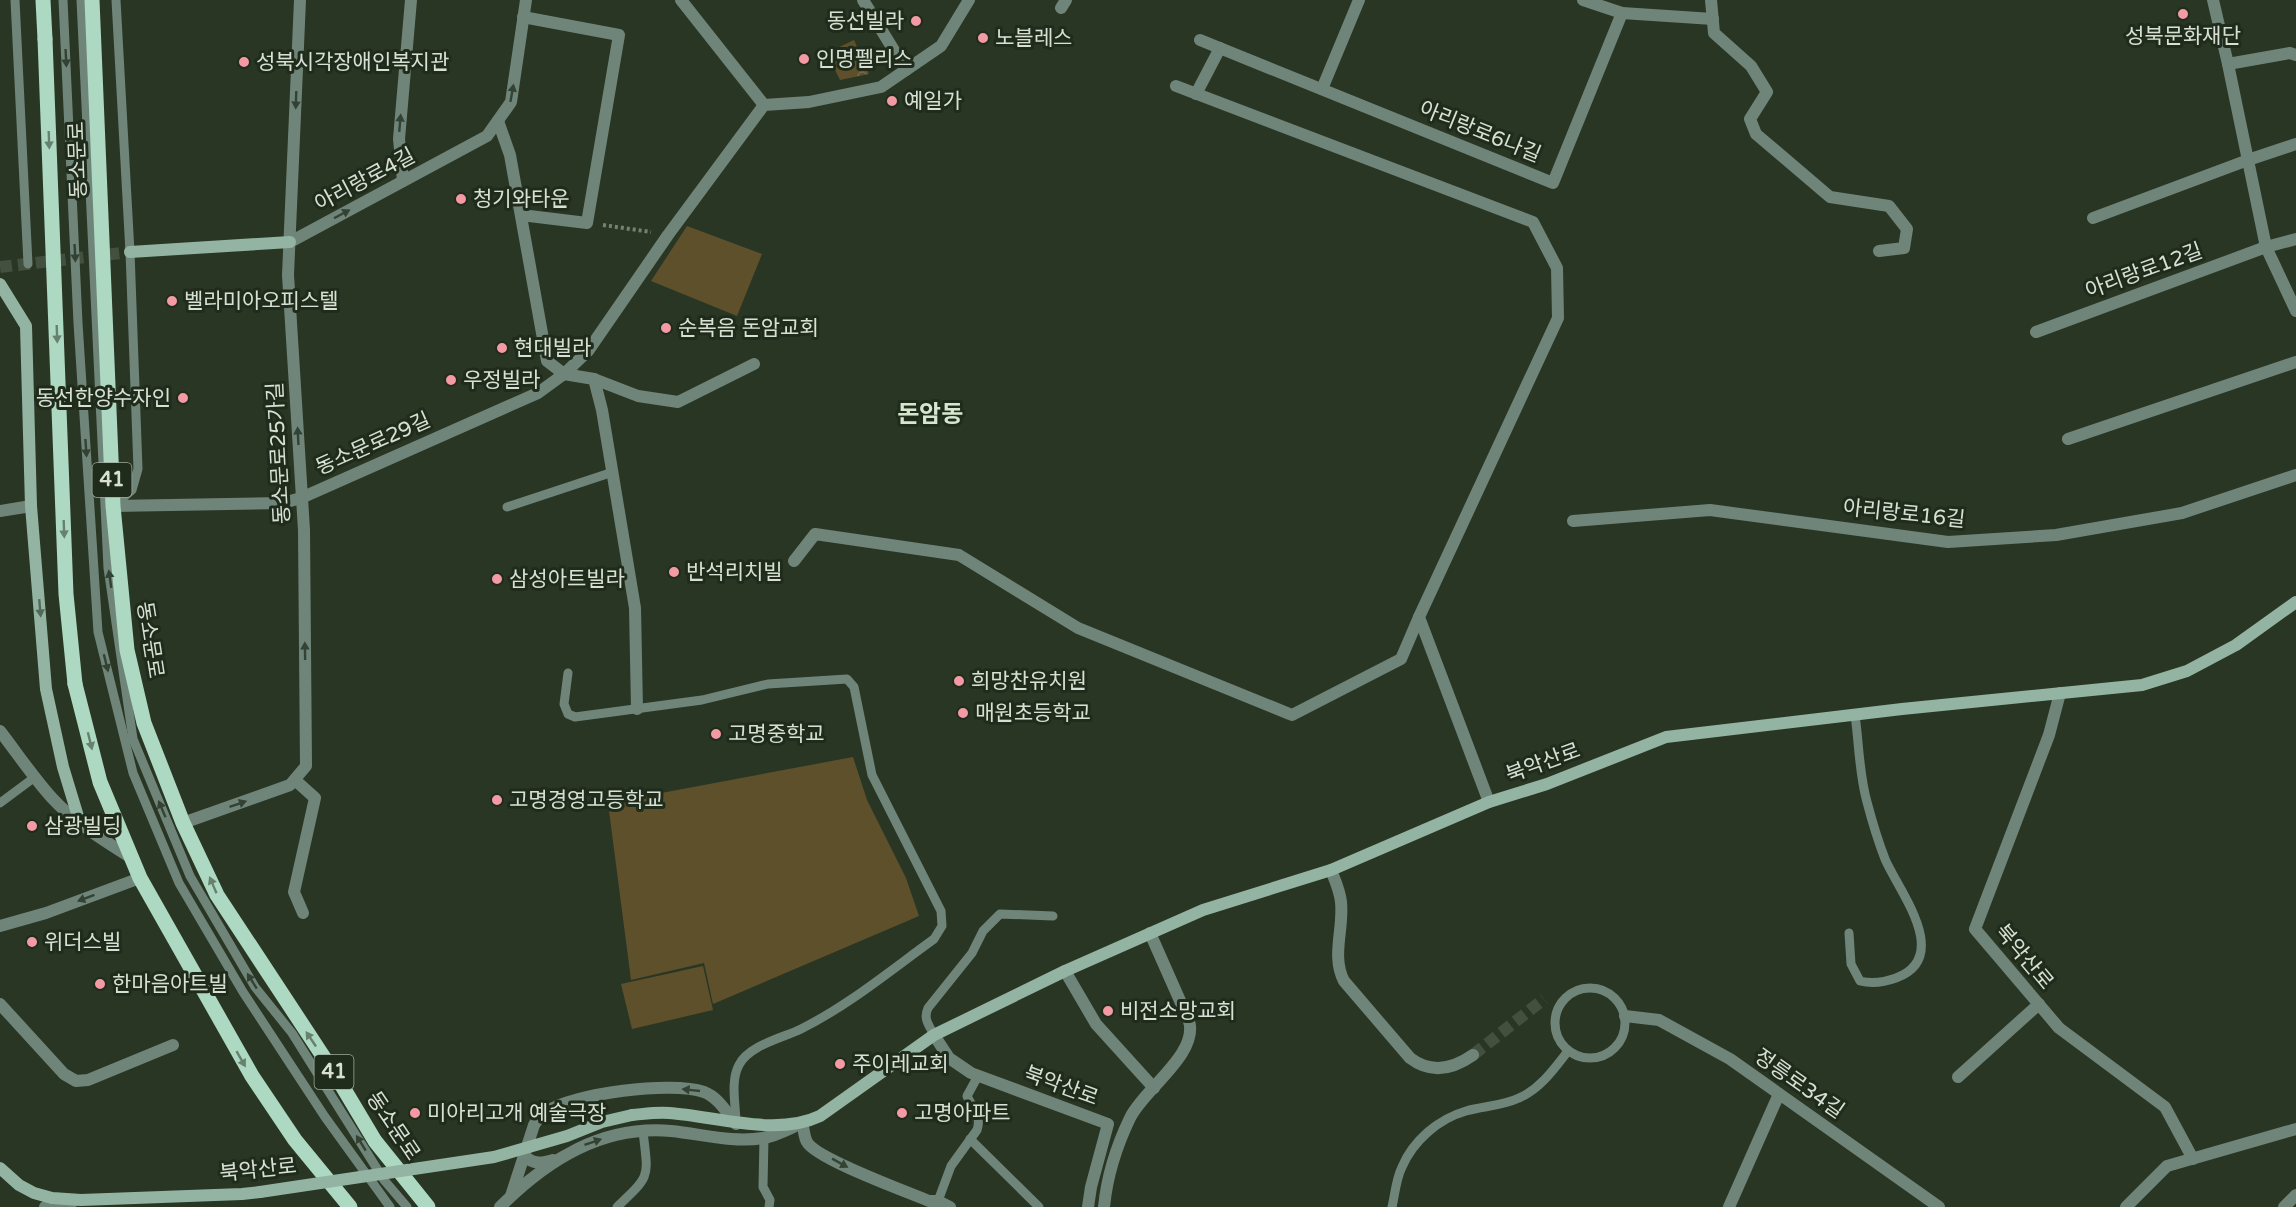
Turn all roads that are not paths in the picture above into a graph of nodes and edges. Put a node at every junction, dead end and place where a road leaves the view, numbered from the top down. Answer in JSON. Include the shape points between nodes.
{"nodes":[{"id":1,"x":15,"y":0,"type":"edge"},
{"id":2,"x":43,"y":0,"type":"edge"},
{"id":3,"x":63,"y":0,"type":"edge"},
{"id":4,"x":81,"y":0,"type":"edge"},
{"id":5,"x":92,"y":0,"type":"edge"},
{"id":6,"x":116,"y":0,"type":"edge"},
{"id":7,"x":300,"y":0,"type":"edge"},
{"id":8,"x":411,"y":0,"type":"edge"},
{"id":9,"x":526,"y":0,"type":"edge"},
{"id":10,"x":681,"y":0,"type":"edge"},
{"id":11,"x":863,"y":0,"type":"edge"},
{"id":12,"x":969,"y":0,"type":"edge"},
{"id":13,"x":1359,"y":0,"type":"edge"},
{"id":14,"x":1583,"y":0,"type":"edge"},
{"id":15,"x":1711,"y":0,"type":"edge"},
{"id":16,"x":2213,"y":0,"type":"edge"},
{"id":17,"x":1622,"y":13,"type":"junction"},
{"id":18,"x":523,"y":17,"type":"junction"},
{"id":19,"x":1713,"y":19,"type":"junction"},
{"id":20,"x":1200,"y":40,"type":"dead end"},
{"id":21,"x":1220,"y":48,"type":"junction"},
{"id":22,"x":2296,"y":55,"type":"edge"},
{"id":23,"x":2228,"y":64,"type":"junction"},
{"id":24,"x":906,"y":70,"type":"junction"},
{"id":25,"x":1176,"y":86,"type":"dead end"},
{"id":26,"x":1322,"y":89,"type":"junction"},
{"id":27,"x":1196,"y":94,"type":"junction"},
{"id":28,"x":764,"y":105,"type":"junction"},
{"id":29,"x":498,"y":121,"type":"junction"},
{"id":30,"x":2296,"y":144,"type":"edge"},
{"id":31,"x":2248,"y":160,"type":"junction"},
{"id":32,"x":403,"y":181,"type":"junction"},
{"id":33,"x":521,"y":215,"type":"junction"},
{"id":34,"x":2093,"y":218,"type":"dead end"},
{"id":35,"x":2296,"y":239,"type":"edge"},
{"id":36,"x":290,"y":242,"type":"junction"},
{"id":37,"x":2266,"y":248,"type":"junction"},
{"id":38,"x":1879,"y":251,"type":"dead end"},
{"id":39,"x":130,"y":252,"type":"junction"},
{"id":40,"x":28,"y":264,"type":"dead end"},
{"id":41,"x":0,"y":284,"type":"edge"},
{"id":42,"x":2296,"y":310,"type":"edge"},
{"id":43,"x":2036,"y":332,"type":"dead end"},
{"id":44,"x":2296,"y":362,"type":"edge"},
{"id":45,"x":754,"y":364,"type":"dead end"},
{"id":46,"x":564,"y":374,"type":"junction"},
{"id":47,"x":594,"y":379,"type":"junction"},
{"id":48,"x":2068,"y":439,"type":"dead end"},
{"id":49,"x":613,"y":472,"type":"junction"},
{"id":50,"x":2296,"y":475,"type":"edge"},
{"id":51,"x":302,"y":498,"type":"junction"},
{"id":52,"x":31,"y":506,"type":"junction"},
{"id":53,"x":113,"y":506,"type":"junction"},
{"id":54,"x":507,"y":507,"type":"dead end"},
{"id":55,"x":0,"y":510,"type":"edge"},
{"id":56,"x":1573,"y":521,"type":"dead end"},
{"id":57,"x":794,"y":561,"type":"dead end"},
{"id":58,"x":2296,"y":602,"type":"edge"},
{"id":59,"x":1419,"y":617,"type":"junction"},
{"id":60,"x":568,"y":674,"type":"dead end"},
{"id":61,"x":2060,"y":693,"type":"junction"},
{"id":62,"x":637,"y":709,"type":"junction"},
{"id":63,"x":1855,"y":715,"type":"junction"},
{"id":64,"x":0,"y":731,"type":"edge"},
{"id":65,"x":35,"y":777,"type":"junction"},
{"id":66,"x":295,"y":780,"type":"junction"},
{"id":67,"x":1489,"y":802,"type":"junction"},
{"id":68,"x":0,"y":803,"type":"edge"},
{"id":69,"x":80,"y":823,"type":"junction"},
{"id":70,"x":183,"y":823,"type":"junction"},
{"id":71,"x":130,"y":857,"type":"junction"},
{"id":72,"x":1331,"y":870,"type":"junction"},
{"id":73,"x":140,"y":878,"type":"junction"},
{"id":74,"x":303,"y":913,"type":"dead end"},
{"id":75,"x":1053,"y":916,"type":"dead end"},
{"id":76,"x":0,"y":926,"type":"edge"},
{"id":77,"x":1150,"y":933,"type":"junction"},
{"id":78,"x":1849,"y":933,"type":"dead end"},
{"id":79,"x":1065,"y":971,"type":"junction"},
{"id":80,"x":0,"y":1004,"type":"edge"},
{"id":81,"x":2039,"y":1004,"type":"junction"},
{"id":82,"x":1625,"y":1016,"type":"junction"},
{"id":83,"x":934,"y":1035,"type":"junction"},
{"id":84,"x":172,"y":1045,"type":"dead end"},
{"id":85,"x":1568,"y":1051,"type":"junction"},
{"id":86,"x":1473,"y":1055,"type":"tunnel mouth"},
{"id":87,"x":978,"y":1076,"type":"junction"},
{"id":88,"x":1958,"y":1077,"type":"dead end"},
{"id":89,"x":1154,"y":1088,"type":"junction"},
{"id":90,"x":1779,"y":1094,"type":"junction"},
{"id":91,"x":736,"y":1124,"type":"junction"},
{"id":92,"x":802,"y":1124,"type":"junction"},
{"id":93,"x":2296,"y":1129,"type":"edge"},
{"id":94,"x":643,"y":1131,"type":"junction"},
{"id":95,"x":764,"y":1138,"type":"junction"},
{"id":96,"x":970,"y":1139,"type":"junction"},
{"id":97,"x":525,"y":1152,"type":"junction"},
{"id":98,"x":558,"y":1158,"type":"junction"},
{"id":99,"x":2193,"y":1159,"type":"junction"},
{"id":100,"x":0,"y":1168,"type":"edge"},
{"id":101,"x":2296,"y":1195,"type":"edge"},
{"id":102,"x":510,"y":1197,"type":"junction"},
{"id":103,"x":81,"y":1200,"type":"junction"},
{"id":104,"x":932,"y":1203,"type":"edge"},
{"id":105,"x":45,"y":1207,"type":"edge"},
{"id":106,"x":350,"y":1207,"type":"edge"},
{"id":107,"x":390,"y":1207,"type":"edge"},
{"id":108,"x":407,"y":1207,"type":"edge"},
{"id":109,"x":428,"y":1207,"type":"edge"},
{"id":110,"x":500,"y":1207,"type":"edge"},
{"id":111,"x":617,"y":1207,"type":"edge"},
{"id":112,"x":769,"y":1207,"type":"edge"},
{"id":113,"x":950,"y":1207,"type":"edge"},
{"id":114,"x":1040,"y":1207,"type":"edge"},
{"id":115,"x":1088,"y":1207,"type":"edge"},
{"id":116,"x":1104,"y":1207,"type":"edge"},
{"id":117,"x":1392,"y":1207,"type":"edge"},
{"id":118,"x":1729,"y":1207,"type":"edge"},
{"id":119,"x":1940,"y":1207,"type":"edge"},
{"id":120,"x":2126,"y":1207,"type":"edge"},
{"id":121,"x":2284,"y":1207,"type":"edge"}],
"edges":[{"from":1,"to":40,"type":"lane"},
{"from":2,"to":71,"type":"main road","name":"동소문로","number":"41","one_way":true,"bridge":true,"via":[[66,594],[75,684],[100,782]]},
{"from":3,"to":107,"type":"lane","one_way":true,"via":[[98,632],[133,773],[179,883],[243,992]]},
{"from":108,"to":4,"type":"lane","one_way":true,"via":[[384,1180],[292,1033],[249,977],[190,876],[133,739],[108,568]]},
{"from":5,"to":53,"type":"main road","name":"동소문로","number":"41"},
{"from":6,"to":39,"type":"lane"},
{"from":7,"to":36,"type":"street","name":"동소문로25가길","one_way":true},
{"from":32,"to":8,"type":"street","one_way":true,"via":[[399,139]]},
{"from":9,"to":18,"type":"street","name":"아리랑로4길"},
{"from":10,"to":28,"type":"street"},
{"from":11,"to":24,"type":"street"},
{"from":12,"to":24,"type":"street","via":[[941,46]]},
{"from":13,"to":26,"type":"street"},
{"from":14,"to":17,"type":"street"},
{"from":15,"to":19,"type":"street"},
{"from":16,"to":23,"type":"street"},
{"from":17,"to":19,"type":"street"},
{"from":17,"to":26,"type":"street","name":"아리랑로6나길","via":[[1553,183]]},
{"from":29,"to":18,"type":"street","name":"아리랑로4길","one_way":true,"via":[[511,102]]},
{"from":18,"to":33,"type":"street","via":[[619,35],[587,222]]},
{"from":19,"to":38,"type":"street","via":[[1714,33],[1751,66],[1767,92],[1750,119],[1756,134],[1830,197],[1889,206],[1907,229],[1904,248]]},
{"from":20,"to":21,"type":"street","name":"아리랑로6나길"},
{"from":21,"to":26,"type":"street","name":"아리랑로6나길"},
{"from":21,"to":27,"type":"street"},
{"from":22,"to":23,"type":"street"},
{"from":23,"to":31,"type":"street"},
{"from":24,"to":28,"type":"street","via":[[881,87],[809,102]]},
{"from":25,"to":27,"type":"street"},
{"from":27,"to":59,"type":"street","via":[[1533,222],[1557,268],[1558,318]]},
{"from":28,"to":46,"type":"street","name":"동소문로29길","via":[[588,351]]},
{"from":29,"to":32,"type":"street","name":"아리랑로4길","via":[[487,136]]},
{"from":29,"to":33,"type":"street","via":[[510,155]]},
{"from":30,"to":31,"type":"street"},
{"from":31,"to":34,"type":"street"},
{"from":31,"to":37,"type":"street"},
{"from":36,"to":32,"type":"street","name":"아리랑로4길","one_way":true},
{"from":33,"to":46,"type":"street","via":[[547,361]]},
{"from":35,"to":37,"type":"street","name":"아리랑로12길"},
{"from":36,"to":39,"type":"street","name":"아리랑로4길"},
{"from":51,"to":36,"type":"street","name":"동소문로25가길","one_way":true,"via":[[288,275]]},
{"from":37,"to":42,"type":"street"},
{"from":37,"to":43,"type":"street","name":"아리랑로12길"},
{"from":39,"to":53,"type":"lane","via":[[138,469],[132,490]]},
{"from":41,"to":52,"type":"street","via":[[26,326]]},
{"from":44,"to":48,"type":"street"},
{"from":45,"to":47,"type":"street","via":[[678,402],[638,396]]},
{"from":46,"to":47,"type":"street"},
{"from":46,"to":51,"type":"street","name":"동소문로29길","via":[[538,393]]},
{"from":47,"to":49,"type":"street"},
{"from":49,"to":54,"type":"lane"},
{"from":49,"to":62,"type":"street","via":[[635,608]]},
{"from":50,"to":56,"type":"street","name":"아리랑로16길","via":[[2182,513],[2056,535],[1970,541],[1948,542],[1710,510]]},
{"from":51,"to":53,"type":"street","name":"동소문로29길","via":[[283,503]]},
{"from":66,"to":51,"type":"street","name":"동소문로25가길","one_way":true,"via":[[306,766]]},
{"from":52,"to":55,"type":"street"},
{"from":52,"to":69,"type":"street","one_way":true,"via":[[48,700]]},
{"from":53,"to":70,"type":"main road","name":"동소문로","number":"41","via":[[127,650],[144,723]]},
{"from":57,"to":59,"type":"street","via":[[815,534],[960,555],[1078,628],[1292,715],[1401,658]]},
{"from":58,"to":61,"type":"street","name":"북악산로","via":[[2236,645],[2187,671],[2142,685]]},
{"from":59,"to":67,"type":"street"},
{"from":60,"to":62,"type":"lane","via":[[564,704],[571,716]]},
{"from":61,"to":63,"type":"street","name":"북악산로"},
{"from":61,"to":81,"type":"street","name":"북악산로","via":[[2049,735],[1975,928]]},
{"from":62,"to":91,"type":"lane","via":[[702,700],[768,684],[847,680],[854,687],[872,775],[941,911],[942,926],[934,939],[829,1013],[743,1059],[735,1077]]},
{"from":63,"to":67,"type":"street","name":"북악산로","via":[[1666,737],[1547,784]]},
{"from":63,"to":78,"type":"lane","via":[[1866,800],[1886,860],[1920,931],[1918,960],[1904,976],[1869,984],[1860,981],[1851,964]]},
{"from":64,"to":65,"type":"street"},
{"from":65,"to":68,"type":"lane"},
{"from":65,"to":69,"type":"street"},
{"from":70,"to":66,"type":"street","one_way":true},
{"from":66,"to":74,"type":"street","via":[[315,798],[294,892]]},
{"from":67,"to":72,"type":"street","name":"북악산로"},
{"from":69,"to":71,"type":"street"},
{"from":109,"to":70,"type":"main road","name":"동소문로","number":"41","one_way":true,"via":[[375,1141],[217,895]]},
{"from":71,"to":73,"type":"main road","name":"동소문로","number":"41"},
{"from":72,"to":77,"type":"street","name":"북악산로","via":[[1203,909]]},
{"from":72,"to":86,"type":"street","via":[[1341,903],[1337,958],[1344,981],[1420,1066],[1442,1069]]},
{"from":73,"to":76,"type":"street","one_way":true},
{"from":73,"to":106,"type":"main road","name":"동소문로","number":"41","one_way":true,"via":[[252,1076],[295,1140]]},
{"from":75,"to":83,"type":"lane","name":"북악산로","via":[[1003,913],[985,928],[972,953],[928,1008],[926,1020]]},
{"from":77,"to":79,"type":"street","name":"북악산로"},
{"from":77,"to":89,"type":"street","via":[[1191,1027],[1186,1046]]},
{"from":79,"to":83,"type":"street","name":"북악산로"},
{"from":79,"to":89,"type":"street","via":[[1096,1024]]},
{"from":80,"to":84,"type":"street","via":[[64,1074],[76,1082]]},
{"from":81,"to":88,"type":"street"},
{"from":81,"to":99,"type":"street","name":"북악산로","via":[[2059,1028],[2165,1107]]},
{"from":82,"to":85,"type":"lane","via":[[1624,1033],[1611,1051],[1589,1058]]},
{"from":82,"to":85,"type":"lane","via":[[1618,1000],[1609,992],[1585,987],[1574,991],[1557,1008],[1554,1020],[1556,1032]]},
{"from":82,"to":90,"type":"street","name":"정릉로34길","via":[[1659,1020],[1730,1059]]},
{"from":83,"to":87,"type":"street","name":"북악산로","via":[[949,1058]]},
{"from":83,"to":92,"type":"street","name":"북악산로","via":[[820,1116]]},
{"from":85,"to":117,"type":"lane","via":[[1530,1092],[1501,1105],[1466,1111],[1434,1127],[1410,1151],[1401,1168]]},
{"from":87,"to":96,"type":"lane","via":[[967,1096],[979,1118]]},
{"from":87,"to":115,"type":"street","name":"북악산로","via":[[1107,1124]]},
{"from":89,"to":116,"type":"street","via":[[1131,1116],[1109,1174]]},
{"from":90,"to":118,"type":"street"},
{"from":90,"to":119,"type":"street","name":"정릉로34길"},
{"from":91,"to":92,"type":"street","name":"북악산로"},
{"from":91,"to":97,"type":"street","one_way":true,"via":[[712,1096],[695,1090],[618,1090],[546,1112],[534,1125]]},
{"from":91,"to":103,"type":"street","name":"북악산로","bridge":true,"via":[[668,1113],[632,1115],[494,1157],[242,1194]]},
{"from":92,"to":95,"type":"street"},
{"from":92,"to":104,"type":"street","one_way":true,"via":[[807,1142],[815,1150],[853,1171]]},
{"from":93,"to":99,"type":"street"},
{"from":94,"to":95,"type":"street","via":[[737,1140]]},
{"from":98,"to":94,"type":"street","one_way":true,"via":[[584,1144]]},
{"from":94,"to":111,"type":"lane","via":[[645,1179]]},
{"from":95,"to":112,"type":"lane","via":[[763,1187]]},
{"from":96,"to":104,"type":"lane"},
{"from":96,"to":114,"type":"lane"},
{"from":97,"to":98,"type":"street","via":[[528,1160],[538,1163]]},
{"from":97,"to":102,"type":"street"},
{"from":98,"to":102,"type":"street"},
{"from":99,"to":120,"type":"street","via":[[2167,1166]]},
{"from":100,"to":103,"type":"street","name":"북악산로","via":[[34,1193]]},
{"from":101,"to":121,"type":"street"},
{"from":102,"to":110,"type":"street"},
{"from":103,"to":105,"type":"street"},
{"from":104,"to":113,"type":"street"}]}
